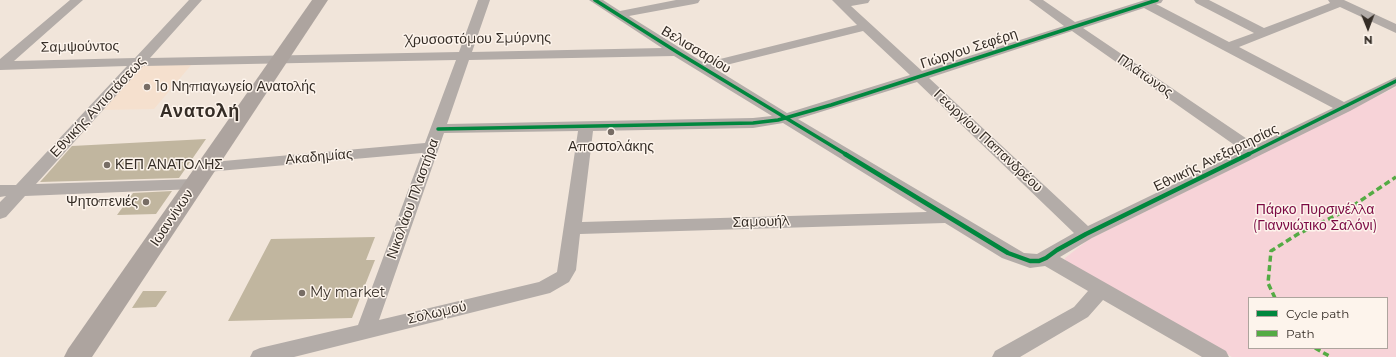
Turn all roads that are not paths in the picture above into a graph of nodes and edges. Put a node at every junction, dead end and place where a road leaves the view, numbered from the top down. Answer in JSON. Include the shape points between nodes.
{"nodes":[{"id":1,"x":77,"y":0,"type":"edge"},
{"id":2,"x":196,"y":0,"type":"edge"},
{"id":3,"x":320,"y":0,"type":"edge"},
{"id":4,"x":484,"y":0,"type":"edge"},
{"id":5,"x":595,"y":0,"type":"edge"},
{"id":6,"x":694,"y":0,"type":"edge"},
{"id":7,"x":864,"y":0,"type":"edge"},
{"id":8,"x":1035,"y":0,"type":"edge"},
{"id":9,"x":1200,"y":0,"type":"edge"},
{"id":10,"x":841,"y":2,"type":"edge"},
{"id":11,"x":1152,"y":2,"type":"edge"},
{"id":12,"x":1337,"y":2,"type":"edge"},
{"id":13,"x":618,"y":15,"type":"junction"},
{"id":14,"x":866,"y":26,"type":"junction"},
{"id":15,"x":1074,"y":27,"type":"junction"},
{"id":16,"x":1396,"y":29,"type":"edge"},
{"id":17,"x":1264,"y":33,"type":"junction"},
{"id":18,"x":1228,"y":47,"type":"junction"},
{"id":19,"x":677,"y":52,"type":"junction"},
{"id":20,"x":463,"y":56,"type":"junction"},
{"id":21,"x":280,"y":58,"type":"junction"},
{"id":22,"x":139,"y":62,"type":"junction"},
{"id":23,"x":0,"y":66,"type":"edge"},
{"id":24,"x":703,"y":67,"type":"junction"},
{"id":25,"x":919,"y":76,"type":"junction"},
{"id":26,"x":1396,"y":81,"type":"edge"},
{"id":27,"x":1344,"y":108,"type":"junction"},
{"id":28,"x":787,"y":118,"type":"junction"},
{"id":29,"x":586,"y":127,"type":"junction"},
{"id":30,"x":438,"y":129,"type":"junction"},
{"id":31,"x":431,"y":147,"type":"junction"},
{"id":32,"x":1255,"y":152,"type":"junction"},
{"id":33,"x":207,"y":167,"type":"junction"},
{"id":34,"x":195,"y":184,"type":"junction"},
{"id":35,"x":0,"y":191,"type":"edge"},
{"id":36,"x":21,"y":191,"type":"junction"},
{"id":37,"x":0,"y":213,"type":"edge"},
{"id":38,"x":949,"y":217,"type":"junction"},
{"id":39,"x":573,"y":228,"type":"junction"},
{"id":40,"x":1086,"y":234,"type":"junction"},
{"id":41,"x":1046,"y":258,"type":"junction"},
{"id":42,"x":1101,"y":289,"type":"junction"},
{"id":43,"x":366,"y":330,"type":"junction"},
{"id":44,"x":77,"y":357,"type":"edge"},
{"id":45,"x":260,"y":357,"type":"edge"},
{"id":46,"x":1002,"y":357,"type":"edge"},
{"id":47,"x":1219,"y":357,"type":"edge"}],
"edges":[{"from":1,"to":23,"type":"street"},
{"from":2,"to":22,"type":"street","name":"Εθνικής Αντιστάσεως"},
{"from":3,"to":21,"type":"main road","name":"Ιωαννίνων"},
{"from":4,"to":20,"type":"street","name":"Νικολάου Πλαστήρα"},
{"from":5,"to":13,"type":"street","name":"Βελισσαρίου"},
{"from":6,"to":13,"type":"street"},
{"from":7,"to":10,"type":"street"},
{"from":8,"to":15,"type":"street","name":"Πλάτωνος"},
{"from":9,"to":17,"type":"street"},
{"from":10,"to":14,"type":"street","name":"Γεωργίου Παπανδρέου"},
{"from":11,"to":15,"type":"street","name":"Γιώργου Σεφέρη"},
{"from":11,"to":18,"type":"street"},
{"from":12,"to":16,"type":"street"},
{"from":12,"to":17,"type":"street"},
{"from":13,"to":19,"type":"street","name":"Βελισσαρίου"},
{"from":14,"to":24,"type":"street"},
{"from":14,"to":25,"type":"street","name":"Γεωργίου Παπανδρέου"},
{"from":15,"to":25,"type":"street","name":"Γιώργου Σεφέρη"},
{"from":15,"to":32,"type":"street","name":"Πλάτωνος"},
{"from":17,"to":18,"type":"street"},
{"from":18,"to":27,"type":"street"},
{"from":19,"to":20,"type":"street","name":"Χρυσοστόμου Σμύρνης"},
{"from":19,"to":24,"type":"street","name":"Βελισσαρίου"},
{"from":20,"to":21,"type":"street","name":"Χρυσοστόμου Σμύρνης"},
{"from":20,"to":30,"type":"street","name":"Νικολάου Πλαστήρα"},
{"from":21,"to":22,"type":"street","name":"Σαμψούντος"},
{"from":21,"to":33,"type":"main road","name":"Ιωαννίνων"},
{"from":22,"to":23,"type":"street","name":"Σαμψούντος"},
{"from":22,"to":36,"type":"street","name":"Εθνικής Αντιστάσεως"},
{"from":24,"to":28,"type":"street","name":"Βελισσαρίου"},
{"from":25,"to":28,"type":"street","name":"Γιώργου Σεφέρη"},
{"from":25,"to":40,"type":"street","name":"Γεωργίου Παπανδρέου"},
{"from":26,"to":27,"type":"street","name":"Εθνικής Ανεξαρτησίας"},
{"from":27,"to":32,"type":"street","name":"Εθνικής Ανεξαρτησίας"},
{"from":28,"to":29,"type":"street","name":"Γιώργου Σεφέρη","via":[[753,123]]},
{"from":28,"to":38,"type":"street","name":"Βελισσαρίου"},
{"from":29,"to":30,"type":"street","name":"Γιώργου Σεφέρη"},
{"from":29,"to":39,"type":"street","name":"Σολωμού"},
{"from":30,"to":31,"type":"street","name":"Νικολάου Πλαστήρα"},
{"from":31,"to":33,"type":"street","name":"Ακαδημίας"},
{"from":31,"to":43,"type":"street","name":"Νικολάου Πλαστήρα"},
{"from":32,"to":40,"type":"street","name":"Εθνικής Ανεξαρτησίας"},
{"from":33,"to":34,"type":"main road","name":"Ιωαννίνων"},
{"from":34,"to":36,"type":"street"},
{"from":34,"to":44,"type":"main road","name":"Ιωαννίνων"},
{"from":35,"to":36,"type":"street"},
{"from":36,"to":37,"type":"street","name":"Εθνικής Αντιστάσεως"},
{"from":38,"to":39,"type":"street","name":"Σαμουήλ"},
{"from":38,"to":41,"type":"street","name":"Βελισσαρίου","via":[[1019,258],[1034,262]]},
{"from":39,"to":43,"type":"street","name":"Σολωμού","via":[[567,270],[563,277],[549,286]]},
{"from":40,"to":41,"type":"street","name":"Εθνικής Ανεξαρτησίας"},
{"from":41,"to":42,"type":"street"},
{"from":42,"to":46,"type":"street","via":[[1081,312]]},
{"from":42,"to":47,"type":"street"},
{"from":43,"to":45,"type":"street","name":"Σολωμού"}]}
